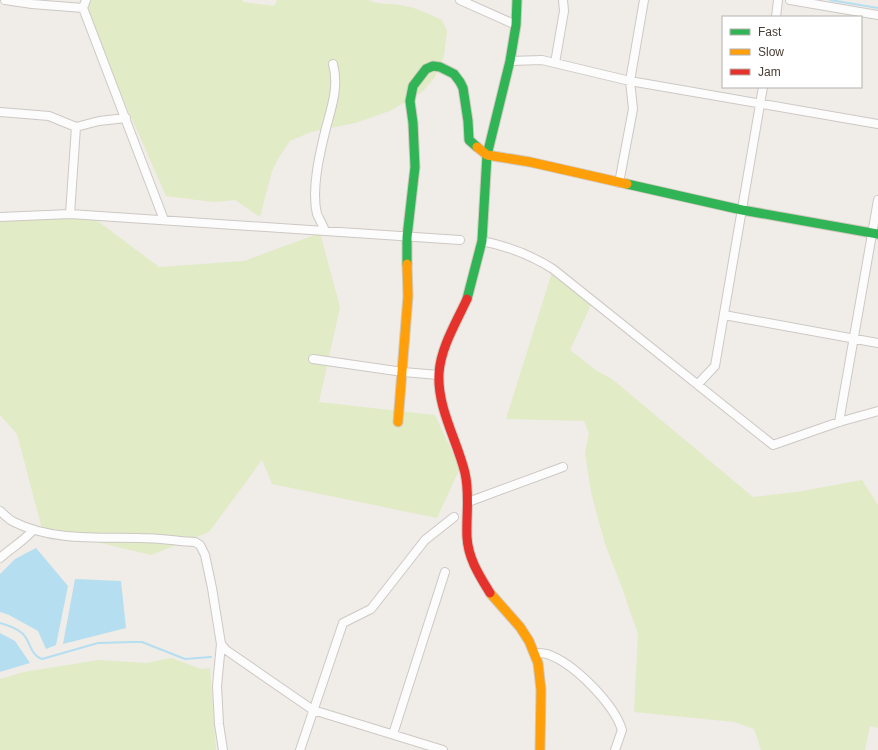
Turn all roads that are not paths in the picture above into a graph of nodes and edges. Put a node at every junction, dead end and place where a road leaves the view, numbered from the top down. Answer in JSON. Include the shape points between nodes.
{"nodes":[{"id":1,"x":5,"y":0,"type":"edge"},
{"id":2,"x":460,"y":0,"type":"edge"},
{"id":3,"x":517,"y":0,"type":"edge"},
{"id":4,"x":563,"y":0,"type":"edge"},
{"id":5,"x":644,"y":0,"type":"edge"},
{"id":6,"x":778,"y":0,"type":"edge"},
{"id":7,"x":790,"y":0,"type":"edge"},
{"id":8,"x":84,"y":4,"type":"edge"},
{"id":9,"x":878,"y":15,"type":"edge"},
{"id":10,"x":776,"y":16,"type":"edge"},
{"id":11,"x":516,"y":25,"type":"junction"},
{"id":12,"x":510,"y":61,"type":"junction"},
{"id":13,"x":555,"y":63,"type":"junction"},
{"id":14,"x":333,"y":64,"type":"dead end"},
{"id":15,"x":630,"y":81,"type":"junction"},
{"id":16,"x":763,"y":88,"type":"edge"},
{"id":17,"x":761,"y":103,"type":"junction"},
{"id":18,"x":0,"y":112,"type":"edge"},
{"id":19,"x":126,"y":118,"type":"junction"},
{"id":20,"x":878,"y":124,"type":"edge"},
{"id":21,"x":76,"y":127,"type":"junction"},
{"id":22,"x":487,"y":155,"type":"junction"},
{"id":23,"x":619,"y":183,"type":"junction"},
{"id":24,"x":878,"y":200,"type":"edge"},
{"id":25,"x":742,"y":210,"type":"junction"},
{"id":26,"x":70,"y":214,"type":"junction"},
{"id":27,"x":0,"y":218,"type":"edge"},
{"id":28,"x":164,"y":220,"type":"junction"},
{"id":29,"x":325,"y":231,"type":"junction"},
{"id":30,"x":875,"y":234,"type":"edge"},
{"id":31,"x":407,"y":237,"type":"junction"},
{"id":32,"x":460,"y":240,"type":"dead end"},
{"id":33,"x":482,"y":241,"type":"junction"},
{"id":34,"x":724,"y":315,"type":"junction"},
{"id":35,"x":854,"y":339,"type":"junction"},
{"id":36,"x":878,"y":343,"type":"edge"},
{"id":37,"x":313,"y":359,"type":"dead end"},
{"id":38,"x":403,"y":372,"type":"junction"},
{"id":39,"x":439,"y":375,"type":"junction"},
{"id":40,"x":698,"y":384,"type":"junction"},
{"id":41,"x":878,"y":411,"type":"edge"},
{"id":42,"x":398,"y":422,"type":"dead end"},
{"id":43,"x":839,"y":422,"type":"junction"},
{"id":44,"x":562,"y":467,"type":"dead end"},
{"id":45,"x":468,"y":502,"type":"junction"},
{"id":46,"x":0,"y":510,"type":"edge"},
{"id":47,"x":454,"y":517,"type":"dead end"},
{"id":48,"x":33,"y":530,"type":"junction"},
{"id":49,"x":0,"y":558,"type":"edge"},
{"id":50,"x":445,"y":572,"type":"dead end"},
{"id":51,"x":221,"y":644,"type":"junction"},
{"id":52,"x":535,"y":653,"type":"junction"},
{"id":53,"x":313,"y":710,"type":"junction"},
{"id":54,"x":393,"y":734,"type":"junction"},
{"id":55,"x":223,"y":750,"type":"edge"},
{"id":56,"x":300,"y":750,"type":"edge"},
{"id":57,"x":443,"y":750,"type":"edge"},
{"id":58,"x":540,"y":750,"type":"edge"},
{"id":59,"x":615,"y":750,"type":"edge"}],
"edges":[{"from":1,"to":8,"type":"street","via":[[32,4]]},
{"from":2,"to":11,"type":"street"},
{"from":3,"to":11,"type":"main road"},
{"from":4,"to":13,"type":"street","via":[[564,11]]},
{"from":5,"to":15,"type":"street"},
{"from":6,"to":10,"type":"street"},
{"from":7,"to":9,"type":"street"},
{"from":8,"to":19,"type":"street"},
{"from":11,"to":12,"type":"main road"},
{"from":12,"to":13,"type":"street","via":[[542,60]]},
{"from":12,"to":22,"type":"main road"},
{"from":13,"to":15,"type":"street"},
{"from":14,"to":29,"type":"street","via":[[336,87],[321,148],[315,187],[317,213]]},
{"from":15,"to":17,"type":"street"},
{"from":15,"to":23,"type":"street","via":[[633,109]]},
{"from":16,"to":17,"type":"street"},
{"from":17,"to":20,"type":"street"},
{"from":17,"to":25,"type":"street"},
{"from":18,"to":21,"type":"street","via":[[49,116]]},
{"from":19,"to":21,"type":"street"},
{"from":19,"to":28,"type":"street"},
{"from":21,"to":26,"type":"street"},
{"from":22,"to":23,"type":"main road","via":[[530,162]]},
{"from":22,"to":31,"type":"main road","via":[[469,140],[460,82],[454,74],[440,67],[426,69],[418,78],[410,101],[415,166]]},
{"from":22,"to":33,"type":"main road"},
{"from":23,"to":25,"type":"main road"},
{"from":24,"to":30,"type":"street"},
{"from":25,"to":30,"type":"main road"},
{"from":25,"to":34,"type":"street"},
{"from":26,"to":27,"type":"street"},
{"from":26,"to":28,"type":"street"},
{"from":28,"to":29,"type":"street"},
{"from":29,"to":31,"type":"street"},
{"from":30,"to":35,"type":"street"},
{"from":31,"to":32,"type":"street"},
{"from":31,"to":38,"type":"main road","via":[[408,296]]},
{"from":33,"to":39,"type":"main road","via":[[469,294],[444,348]]},
{"from":33,"to":40,"type":"street","via":[[526,255],[553,269]]},
{"from":34,"to":35,"type":"street"},
{"from":34,"to":40,"type":"street","via":[[715,366]]},
{"from":35,"to":36,"type":"street"},
{"from":35,"to":43,"type":"street"},
{"from":37,"to":38,"type":"street"},
{"from":38,"to":39,"type":"street"},
{"from":38,"to":42,"type":"main road"},
{"from":39,"to":45,"type":"main road","via":[[442,399],[465,474]]},
{"from":40,"to":43,"type":"street","via":[[773,445]]},
{"from":41,"to":43,"type":"street"},
{"from":44,"to":45,"type":"street"},
{"from":45,"to":52,"type":"main road","via":[[467,538],[472,562],[491,595],[520,627]]},
{"from":46,"to":48,"type":"street","via":[[12,522]]},
{"from":47,"to":53,"type":"street","via":[[425,540],[371,609],[342,623]]},
{"from":48,"to":49,"type":"street","via":[[26,539]]},
{"from":48,"to":51,"type":"street","via":[[96,538],[141,538],[197,543],[205,555]]},
{"from":50,"to":54,"type":"street"},
{"from":51,"to":53,"type":"street"},
{"from":51,"to":55,"type":"street","via":[[217,686]]},
{"from":52,"to":58,"type":"main road","via":[[541,690]]},
{"from":52,"to":59,"type":"street","via":[[547,654],[568,666],[586,679],[602,697],[615,714],[622,730]]},
{"from":53,"to":54,"type":"street"},
{"from":53,"to":56,"type":"street"},
{"from":54,"to":57,"type":"street"}]}
